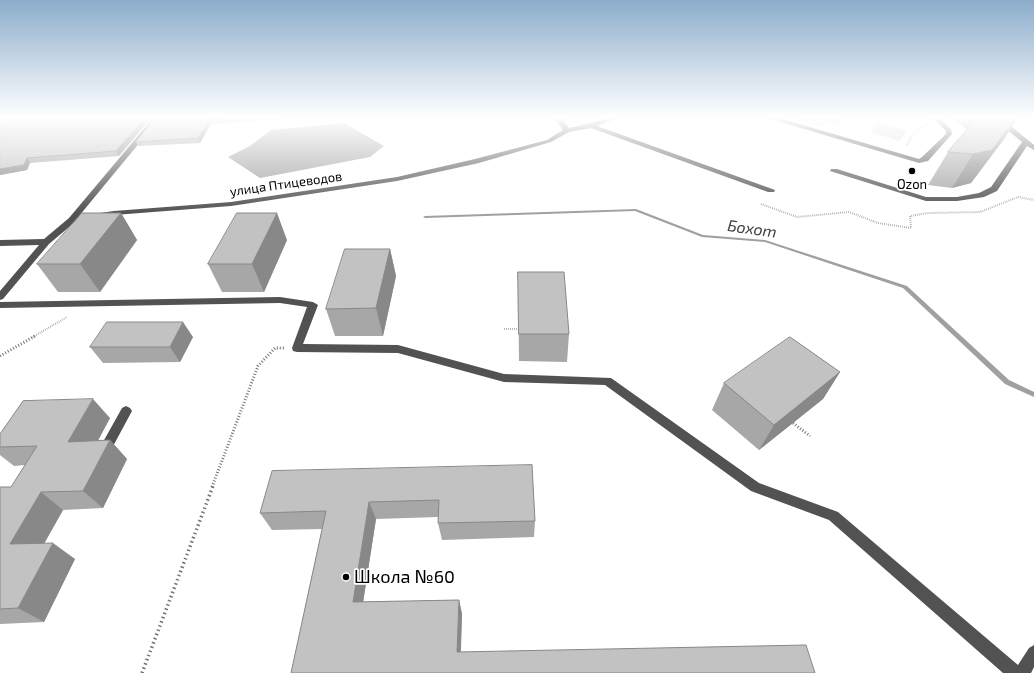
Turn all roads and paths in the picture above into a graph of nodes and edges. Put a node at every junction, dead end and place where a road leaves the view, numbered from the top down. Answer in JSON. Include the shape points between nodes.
{"nodes":[{"id":1,"x":131,"y":149,"type":"edge"},
{"id":2,"x":518,"y":149,"type":"edge"},
{"id":3,"x":656,"y":149,"type":"edge"},
{"id":4,"x":877,"y":149,"type":"edge"},
{"id":5,"x":904,"y":149,"type":"edge"},
{"id":6,"x":934,"y":149,"type":"edge"},
{"id":7,"x":1021,"y":149,"type":"edge"},
{"id":8,"x":900,"y":156,"type":"junction"},
{"id":9,"x":834,"y":171,"type":"dead end"},
{"id":10,"x":770,"y":190,"type":"dead end"},
{"id":11,"x":1034,"y":200,"type":"edge"},
{"id":12,"x":761,"y":204,"type":"dead end"},
{"id":13,"x":72,"y":220,"type":"junction"},
{"id":14,"x":46,"y":242,"type":"junction"},
{"id":15,"x":0,"y":243,"type":"edge"},
{"id":16,"x":0,"y":297,"type":"edge"},
{"id":17,"x":93,"y":303,"type":"junction"},
{"id":18,"x":0,"y":305,"type":"edge"},
{"id":19,"x":518,"y":328,"type":"edge"},
{"id":20,"x":504,"y":329,"type":"dead end"},
{"id":21,"x":297,"y":348,"type":"junction"},
{"id":22,"x":0,"y":356,"type":"edge"},
{"id":23,"x":126,"y":411,"type":"dead end"},
{"id":24,"x":793,"y":423,"type":"edge"},
{"id":25,"x":810,"y":436,"type":"dead end"},
{"id":26,"x":108,"y":446,"type":"edge"},
{"id":27,"x":1034,"y":653,"type":"edge"},
{"id":28,"x":142,"y":673,"type":"edge"},
{"id":29,"x":1015,"y":673,"type":"edge"},
{"id":30,"x":1022,"y":673,"type":"edge"}],
"edges":[{"from":1,"to":13,"type":"street"},
{"from":2,"to":13,"type":"street","name":"улица Птицеводов","via":[[397,179],[231,204],[114,213]]},
{"from":3,"to":10,"type":"street"},
{"from":4,"to":8,"type":"street"},
{"from":5,"to":8,"type":"path"},
{"from":6,"to":8,"type":"street","via":[[925,159],[919,161]]},
{"from":7,"to":9,"type":"street","via":[[994,189],[981,195],[957,199],[926,199]]},
{"from":11,"to":12,"type":"path","via":[[1018,197],[980,212],[910,216],[910,228],[878,223],[849,212],[797,217]]},
{"from":13,"to":14,"type":"street"},
{"from":14,"to":15,"type":"street"},
{"from":14,"to":16,"type":"street"},
{"from":17,"to":18,"type":"street"},
{"from":17,"to":21,"type":"street","via":[[280,300],[313,305]]},
{"from":17,"to":22,"type":"path"},
{"from":19,"to":20,"type":"path"},
{"from":21,"to":28,"type":"path","via":[[275,348],[258,366]]},
{"from":21,"to":29,"type":"street","via":[[398,349],[504,378],[607,381],[755,486],[833,516]]},
{"from":23,"to":26,"type":"street"},
{"from":24,"to":25,"type":"path"},
{"from":27,"to":30,"type":"street"}]}
